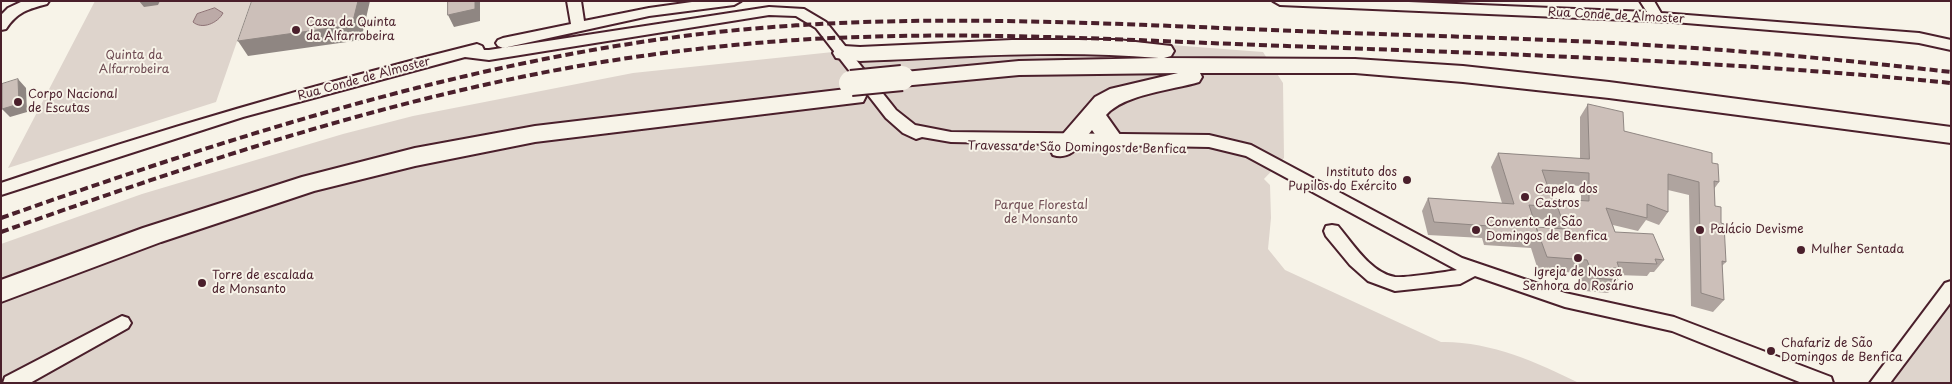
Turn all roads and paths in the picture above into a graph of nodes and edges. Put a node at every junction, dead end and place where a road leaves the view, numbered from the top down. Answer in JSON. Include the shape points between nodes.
{"nodes":[{"id":1,"x":42,"y":1,"type":"edge"},
{"id":2,"x":574,"y":1,"type":"edge"},
{"id":3,"x":734,"y":1,"type":"edge"},
{"id":4,"x":1280,"y":1,"type":"edge"},
{"id":5,"x":1647,"y":1,"type":"edge"},
{"id":6,"x":1328,"y":2,"type":"edge"},
{"id":7,"x":1395,"y":4,"type":"edge"},
{"id":8,"x":1503,"y":6,"type":"edge"},
{"id":9,"x":1656,"y":18,"type":"junction"},
{"id":10,"x":610,"y":19,"type":"junction"},
{"id":11,"x":1,"y":26,"type":"edge"},
{"id":12,"x":578,"y":26,"type":"junction"},
{"id":13,"x":652,"y":29,"type":"junction"},
{"id":14,"x":1951,"y":32,"type":"edge"},
{"id":15,"x":620,"y":34,"type":"junction"},
{"id":16,"x":1890,"y":35,"type":"junction"},
{"id":17,"x":1919,"y":38,"type":"junction"},
{"id":18,"x":1951,"y":40,"type":"edge"},
{"id":19,"x":1951,"y":45,"type":"edge"},
{"id":20,"x":466,"y":52,"type":"junction"},
{"id":21,"x":844,"y":53,"type":"junction"},
{"id":22,"x":1257,"y":65,"type":"junction"},
{"id":23,"x":1191,"y":77,"type":"junction"},
{"id":24,"x":903,"y":84,"type":"junction"},
{"id":25,"x":853,"y":89,"type":"junction"},
{"id":26,"x":1093,"y":114,"type":"junction"},
{"id":27,"x":1951,"y":135,"type":"edge"},
{"id":28,"x":1111,"y":139,"type":"junction"},
{"id":29,"x":1067,"y":144,"type":"junction"},
{"id":30,"x":1951,"y":149,"type":"edge"},
{"id":31,"x":1251,"y":151,"type":"junction"},
{"id":32,"x":1,"y":189,"type":"edge"},
{"id":33,"x":1332,"y":231,"type":"dead end"},
{"id":34,"x":1472,"y":269,"type":"junction"},
{"id":35,"x":1,"y":273,"type":"edge"},
{"id":36,"x":1951,"y":288,"type":"edge"},
{"id":37,"x":1,"y":291,"type":"edge"},
{"id":38,"x":122,"y":323,"type":"dead end"},
{"id":39,"x":12,"y":383,"type":"edge"},
{"id":40,"x":1824,"y":383,"type":"edge"},
{"id":41,"x":1879,"y":383,"type":"edge"}],
"edges":[{"from":1,"to":11,"type":"street","via":[[14,10]]},
{"from":2,"to":12,"type":"street"},
{"from":3,"to":10,"type":"street","name":"Rua Conde de Almoster"},
{"from":4,"to":6,"type":"street","name":"Rua Conde de Almoster"},
{"from":5,"to":9,"type":"street"},
{"from":6,"to":7,"type":"street","name":"Rua Conde de Almoster"},
{"from":7,"to":8,"type":"street","name":"Rua Conde de Almoster"},
{"from":8,"to":9,"type":"street","name":"Rua Conde de Almoster"},
{"from":9,"to":16,"type":"street","name":"Rua Conde de Almoster"},
{"from":10,"to":12,"type":"street","name":"Rua Conde de Almoster"},
{"from":10,"to":13,"type":"street","via":[[616,29]]},
{"from":12,"to":15,"type":"street","via":[[595,33]]},
{"from":12,"to":20,"type":"street","name":"Rua Conde de Almoster"},
{"from":13,"to":15,"type":"street"},
{"from":13,"to":21,"type":"street","name":"Travessa de São Domingos de Benfica","via":[[788,10],[804,14],[821,25]]},
{"from":14,"to":16,"type":"street"},
{"from":15,"to":20,"type":"street","via":[[489,55]]},
{"from":16,"to":17,"type":"street","name":"Rua Conde de Almoster"},
{"from":17,"to":18,"type":"street"},
{"from":17,"to":19,"type":"street","name":"Rua Conde de Almoster"},
{"from":20,"to":32,"type":"street","name":"Rua Conde de Almoster","via":[[200,124]]},
{"from":21,"to":22,"type":"highway","via":[[1012,47],[1141,48]]},
{"from":21,"to":29,"type":"street","name":"Travessa de São Domingos de Benfica","via":[[892,114],[932,144]]},
{"from":22,"to":24,"type":"highway","via":[[1019,68]]},
{"from":22,"to":27,"type":"highway","via":[[1355,66],[1463,74]]},
{"from":23,"to":24,"type":"highway"},
{"from":23,"to":26,"type":"highway","via":[[1118,95],[1103,103]]},
{"from":23,"to":30,"type":"highway","via":[[1358,81],[1464,88],[1615,104]]},
{"from":24,"to":25,"type":"highway"},
{"from":25,"to":35,"type":"highway","via":[[631,107],[534,120],[415,142],[311,168],[151,218]]},
{"from":25,"to":37,"type":"highway","via":[[535,134],[415,157],[311,183],[152,235]]},
{"from":26,"to":28,"type":"highway"},
{"from":26,"to":29,"type":"highway"},
{"from":28,"to":29,"type":"street","name":"Travessa de São Domingos de Benfica"},
{"from":28,"to":31,"type":"street","name":"Travessa de São Domingos de Benfica","via":[[1209,141]]},
{"from":29,"to":31,"type":"street","name":"Travessa de São Domingos de Benfica"},
{"from":31,"to":34,"type":"street","name":"Travessa de São Domingos de Benfica"},
{"from":33,"to":34,"type":"street","via":[[1374,276],[1395,284],[1460,277]]},
{"from":34,"to":40,"type":"street","name":"Travessa de São Domingos de Benfica","via":[[1565,300],[1674,324]]},
{"from":36,"to":41,"type":"street"},
{"from":38,"to":39,"type":"street"}]}
